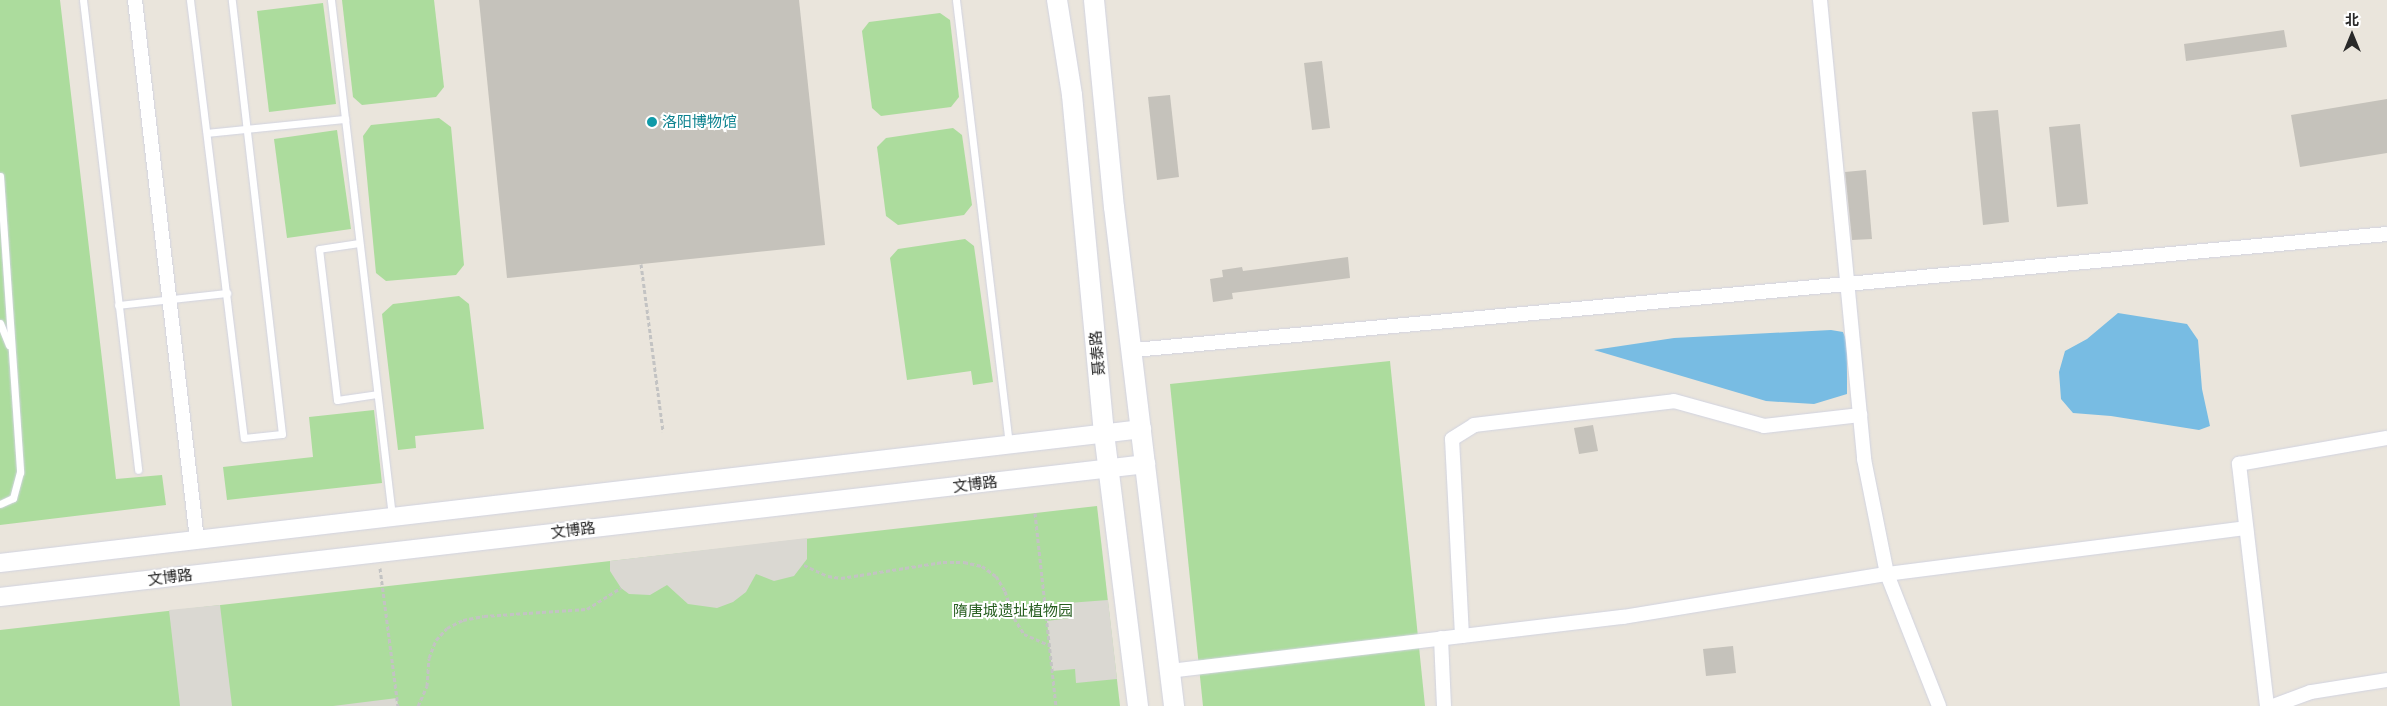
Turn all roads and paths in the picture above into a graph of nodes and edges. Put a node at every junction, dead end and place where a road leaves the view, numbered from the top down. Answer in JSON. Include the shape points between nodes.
{"nodes":[{"id":1,"x":83,"y":0,"type":"edge"},
{"id":2,"x":134,"y":0,"type":"edge"},
{"id":3,"x":190,"y":0,"type":"edge"},
{"id":4,"x":232,"y":0,"type":"edge"},
{"id":5,"x":331,"y":0,"type":"edge"},
{"id":6,"x":956,"y":0,"type":"edge"},
{"id":7,"x":1057,"y":0,"type":"edge"},
{"id":8,"x":1094,"y":0,"type":"edge"},
{"id":9,"x":1820,"y":0,"type":"edge"},
{"id":10,"x":345,"y":119,"type":"junction"},
{"id":11,"x":247,"y":129,"type":"junction"},
{"id":12,"x":207,"y":134,"type":"junction"},
{"id":13,"x":0,"y":176,"type":"edge"},
{"id":14,"x":0,"y":181,"type":"edge"},
{"id":15,"x":2387,"y":234,"type":"edge"},
{"id":16,"x":359,"y":243,"type":"junction"},
{"id":17,"x":641,"y":264,"type":"dead end"},
{"id":18,"x":1846,"y":284,"type":"junction"},
{"id":19,"x":227,"y":293,"type":"junction"},
{"id":20,"x":169,"y":299,"type":"junction"},
{"id":21,"x":118,"y":305,"type":"junction"},
{"id":22,"x":0,"y":323,"type":"edge"},
{"id":23,"x":12,"y":350,"type":"junction"},
{"id":24,"x":1134,"y":350,"type":"junction"},
{"id":25,"x":377,"y":394,"type":"junction"},
{"id":26,"x":1860,"y":415,"type":"junction"},
{"id":27,"x":1142,"y":429,"type":"junction"},
{"id":28,"x":662,"y":432,"type":"dead end"},
{"id":29,"x":1104,"y":433,"type":"junction"},
{"id":30,"x":2387,"y":438,"type":"edge"},
{"id":31,"x":1009,"y":444,"type":"junction"},
{"id":32,"x":1146,"y":464,"type":"junction"},
{"id":33,"x":1109,"y":468,"type":"junction"},
{"id":34,"x":138,"y":470,"type":"dead end"},
{"id":35,"x":0,"y":504,"type":"edge"},
{"id":36,"x":1034,"y":513,"type":"dead end"},
{"id":37,"x":392,"y":516,"type":"junction"},
{"id":38,"x":2246,"y":528,"type":"junction"},
{"id":39,"x":197,"y":540,"type":"junction"},
{"id":40,"x":378,"y":553,"type":"junction"},
{"id":41,"x":0,"y":563,"type":"edge"},
{"id":42,"x":804,"y":565,"type":"dead end"},
{"id":43,"x":1887,"y":574,"type":"junction"},
{"id":44,"x":621,"y":588,"type":"dead end"},
{"id":45,"x":0,"y":597,"type":"edge"},
{"id":46,"x":1462,"y":636,"type":"junction"},
{"id":47,"x":1440,"y":638,"type":"junction"},
{"id":48,"x":1049,"y":645,"type":"junction"},
{"id":49,"x":1169,"y":671,"type":"junction"},
{"id":50,"x":2387,"y":680,"type":"edge"},
{"id":51,"x":398,"y":706,"type":"edge"},
{"id":52,"x":418,"y":706,"type":"edge"},
{"id":53,"x":1056,"y":706,"type":"edge"},
{"id":54,"x":1138,"y":706,"type":"edge"},
{"id":55,"x":1174,"y":706,"type":"edge"},
{"id":56,"x":1444,"y":706,"type":"edge"},
{"id":57,"x":1939,"y":706,"type":"edge"},
{"id":58,"x":2267,"y":706,"type":"edge"},
{"id":59,"x":2273,"y":706,"type":"edge"}],
"edges":[{"from":1,"to":21,"type":"lane"},
{"from":2,"to":20,"type":"street"},
{"from":3,"to":12,"type":"lane"},
{"from":4,"to":11,"type":"lane"},
{"from":5,"to":10,"type":"lane"},
{"from":6,"to":31,"type":"lane"},
{"from":7,"to":29,"type":"main road","name":"聂泰路","via":[[1072,95]]},
{"from":8,"to":24,"type":"main road","via":[[1114,208]]},
{"from":9,"to":18,"type":"street"},
{"from":10,"to":11,"type":"lane"},
{"from":10,"to":16,"type":"lane"},
{"from":11,"to":12,"type":"lane"},
{"from":11,"to":19,"type":"lane","via":[[282,434],[244,438]]},
{"from":12,"to":19,"type":"lane"},
{"from":13,"to":14,"type":"lane"},
{"from":14,"to":23,"type":"lane"},
{"from":15,"to":18,"type":"street"},
{"from":16,"to":25,"type":"lane"},
{"from":16,"to":25,"type":"lane","via":[[319,250],[337,400]]},
{"from":17,"to":28,"type":"path"},
{"from":18,"to":24,"type":"street"},
{"from":18,"to":26,"type":"street"},
{"from":19,"to":20,"type":"lane"},
{"from":20,"to":21,"type":"lane"},
{"from":20,"to":39,"type":"street"},
{"from":21,"to":34,"type":"lane"},
{"from":22,"to":23,"type":"lane"},
{"from":23,"to":35,"type":"lane","via":[[20,472],[13,498]]},
{"from":24,"to":27,"type":"main road"},
{"from":25,"to":37,"type":"lane"},
{"from":26,"to":43,"type":"street","via":[[1864,459]]},
{"from":26,"to":46,"type":"street","via":[[1764,426],[1674,401],[1474,425],[1452,439]]},
{"from":27,"to":29,"type":"street"},
{"from":27,"to":32,"type":"main road"},
{"from":29,"to":31,"type":"street"},
{"from":29,"to":33,"type":"main road","name":"聂泰路"},
{"from":30,"to":38,"type":"street","via":[[2239,464]]},
{"from":31,"to":37,"type":"street"},
{"from":32,"to":33,"type":"street","name":"文博路"},
{"from":32,"to":49,"type":"main road"},
{"from":33,"to":40,"type":"street","name":"文博路"},
{"from":33,"to":54,"type":"main road","name":"聂泰路"},
{"from":36,"to":48,"type":"path"},
{"from":37,"to":39,"type":"street"},
{"from":38,"to":43,"type":"street"},
{"from":38,"to":58,"type":"street"},
{"from":39,"to":41,"type":"street"},
{"from":40,"to":45,"type":"street","name":"文博路"},
{"from":40,"to":51,"type":"path"},
{"from":42,"to":48,"type":"path","via":[[841,578],[943,562],[982,566],[996,576],[1006,591],[1014,618],[1024,634]]},
{"from":43,"to":46,"type":"street","via":[[1623,617]]},
{"from":43,"to":57,"type":"street"},
{"from":44,"to":52,"type":"path","via":[[586,609],[484,616],[463,620],[447,628],[432,649],[427,686]]},
{"from":46,"to":47,"type":"street"},
{"from":47,"to":49,"type":"street"},
{"from":47,"to":56,"type":"street"},
{"from":48,"to":53,"type":"path"},
{"from":49,"to":55,"type":"main road"},
{"from":50,"to":59,"type":"street","via":[[2311,692]]}]}
